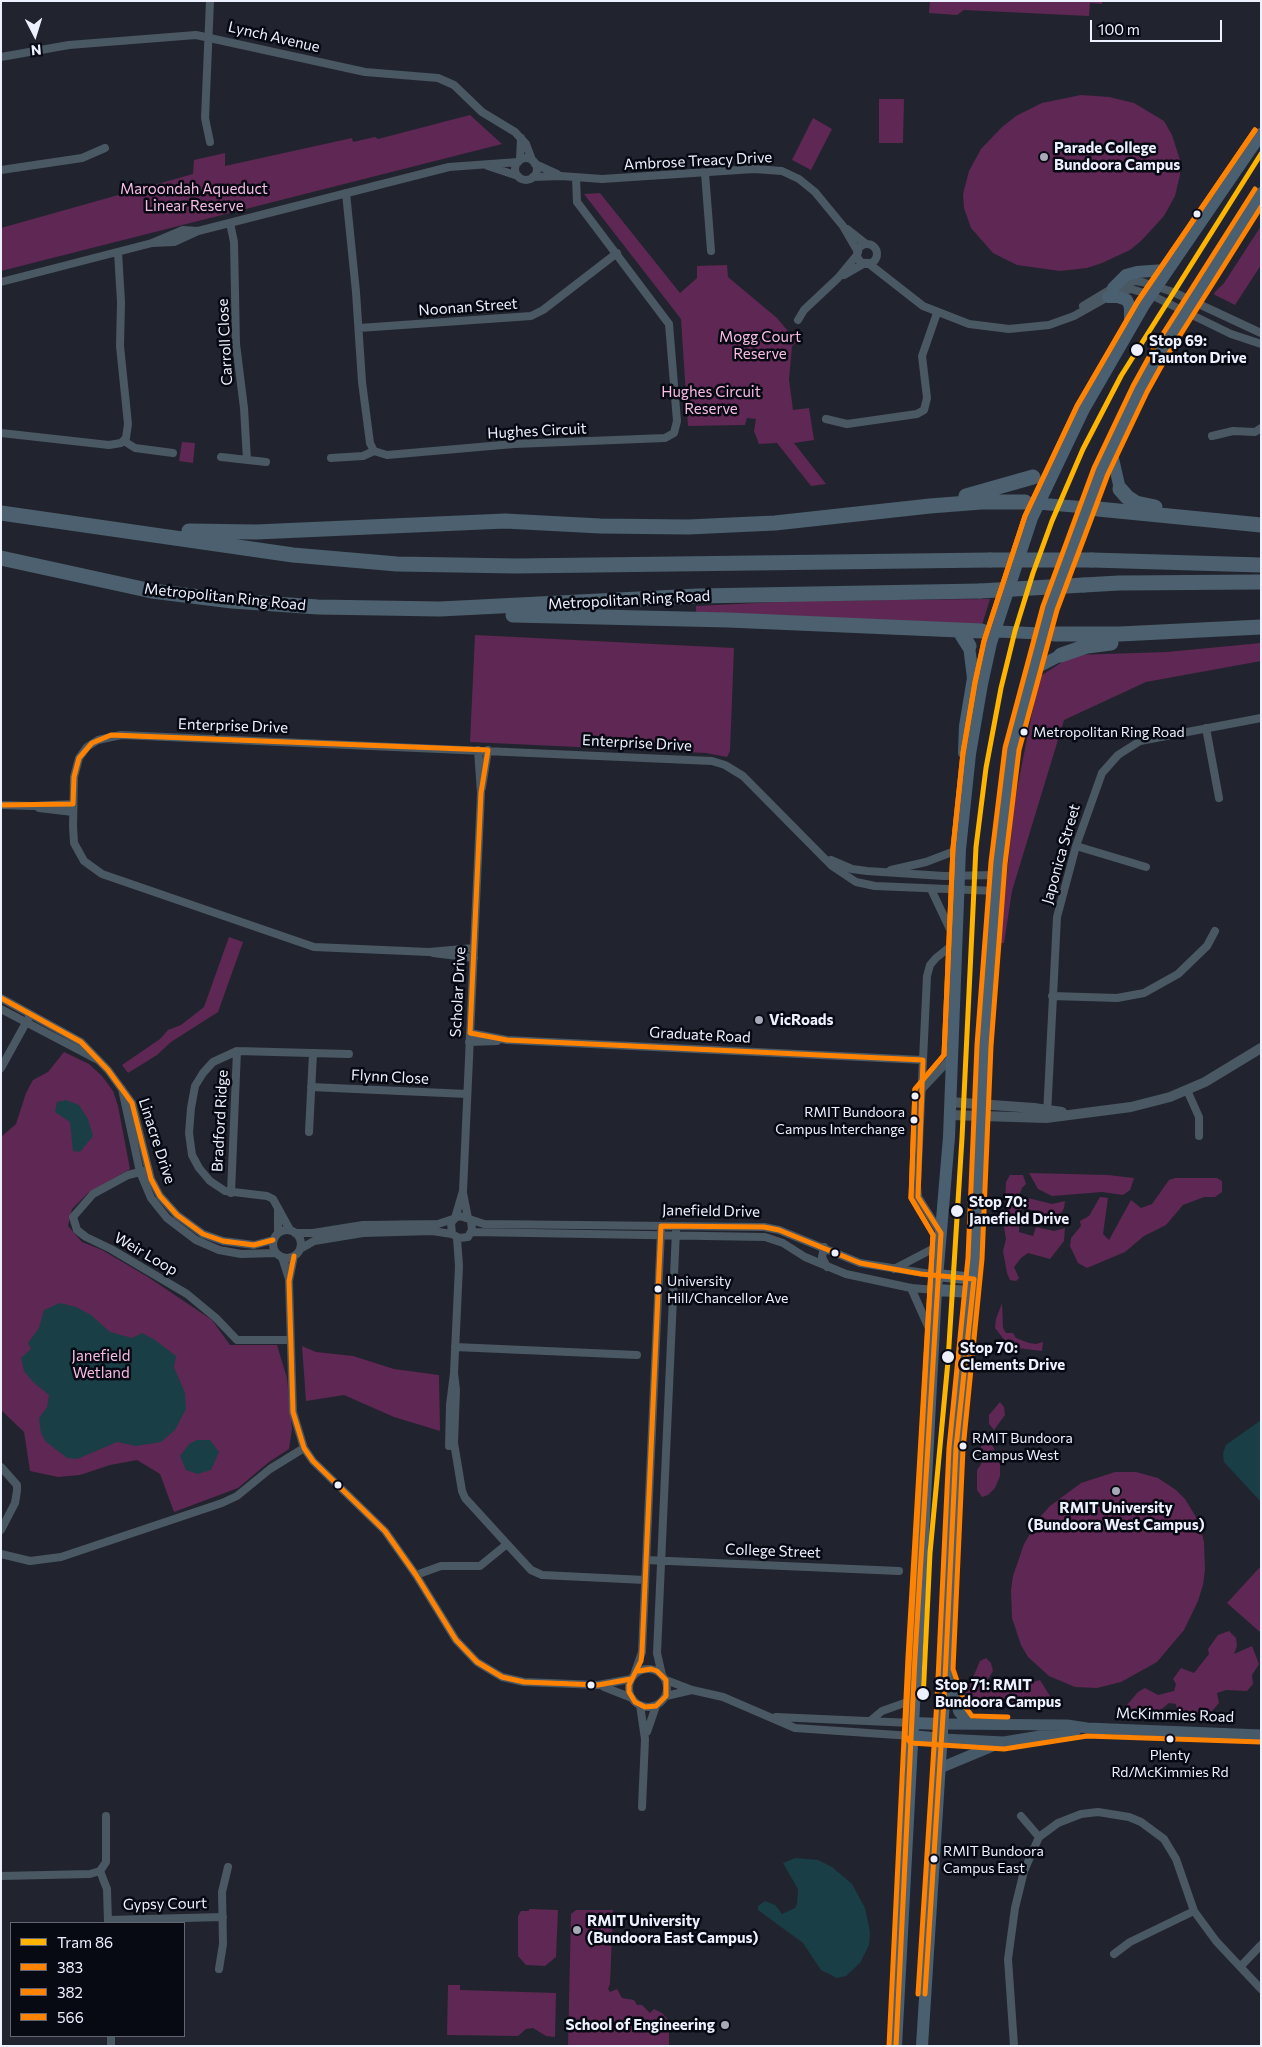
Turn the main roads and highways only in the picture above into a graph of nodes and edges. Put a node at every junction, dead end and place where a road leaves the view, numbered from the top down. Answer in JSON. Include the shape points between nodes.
{"nodes":[{"id":1,"x":1261,"y":134,"type":"edge"},
{"id":2,"x":1261,"y":193,"type":"edge"},
{"id":3,"x":1170,"y":267,"type":"junction"},
{"id":4,"x":1130,"y":328,"type":"junction"},
{"id":5,"x":1111,"y":450,"type":"junction"},
{"id":6,"x":1055,"y":466,"type":"junction"},
{"id":7,"x":1033,"y":477,"type":"joint"},
{"id":8,"x":1120,"y":489,"type":"joint"},
{"id":9,"x":1032,"y":503,"type":"junction"},
{"id":10,"x":1092,"y":508,"type":"junction"},
{"id":11,"x":1,"y":513,"type":"edge"},
{"id":12,"x":864,"y":515,"type":"junction"},
{"id":13,"x":1202,"y":518,"type":"junction"},
{"id":14,"x":1261,"y":525,"type":"edge"},
{"id":15,"x":142,"y":532,"type":"junction"},
{"id":16,"x":1,"y":558,"type":"edge"},
{"id":17,"x":1261,"y":565,"type":"edge"},
{"id":18,"x":1261,"y":582,"type":"edge"},
{"id":19,"x":400,"y":610,"type":"junction"},
{"id":20,"x":1255,"y":628,"type":"edge"},
{"id":21,"x":959,"y":630,"type":"junction"},
{"id":22,"x":989,"y":631,"type":"junction"},
{"id":23,"x":1048,"y":634,"type":"junction"},
{"id":24,"x":969,"y":646,"type":"joint"},
{"id":25,"x":1061,"y":655,"type":"joint"},
{"id":26,"x":1032,"y":670,"type":"junction"},
{"id":27,"x":966,"y":791,"type":"junction"},
{"id":28,"x":937,"y":1275,"type":"junction"},
{"id":29,"x":973,"y":1286,"type":"junction"},
{"id":30,"x":936,"y":1290,"type":"junction"},
{"id":31,"x":945,"y":1670,"type":"junction"},
{"id":32,"x":912,"y":1723,"type":"junction"},
{"id":33,"x":969,"y":1723,"type":"junction"},
{"id":34,"x":943,"y":1724,"type":"junction"},
{"id":35,"x":1088,"y":1728,"type":"junction"},
{"id":36,"x":1261,"y":1735,"type":"edge"},
{"id":37,"x":912,"y":1736,"type":"junction"},
{"id":38,"x":942,"y":1739,"type":"junction"},
{"id":39,"x":1004,"y":1742,"type":"junction"},
{"id":40,"x":940,"y":1768,"type":"junction"},
{"id":41,"x":896,"y":2046,"type":"edge"},
{"id":42,"x":922,"y":2046,"type":"edge"}],
"edges":[{"from":1,"to":3,"type":"highway"},
{"from":2,"to":5,"type":"highway","via":[[1188,306],[1140,389]]},
{"from":3,"to":4,"type":"highway"},
{"from":3,"to":4,"type":"highway","via":[[1126,275],[1110,292],[1127,300]]},
{"from":4,"to":6,"type":"highway"},
{"from":5,"to":8,"type":"highway"},
{"from":5,"to":10,"type":"highway"},
{"from":6,"to":7,"type":"highway"},
{"from":6,"to":9,"type":"highway"},
{"from":7,"to":12,"type":"highway","via":[[978,494]]},
{"from":8,"to":13,"type":"highway","via":[[1136,503]]},
{"from":9,"to":10,"type":"highway"},
{"from":9,"to":12,"type":"highway","via":[[981,502]]},
{"from":9,"to":22,"type":"highway"},
{"from":10,"to":13,"type":"highway"},
{"from":10,"to":23,"type":"highway"},
{"from":11,"to":15,"type":"highway"},
{"from":12,"to":15,"type":"highway","via":[[688,527],[505,521],[256,532]]},
{"from":13,"to":14,"type":"highway"},
{"from":15,"to":17,"type":"highway","bridge":true,"via":[[300,556],[397,564],[516,566],[1092,560]]},
{"from":16,"to":19,"type":"highway","name":"Metropolitan Ring Road","via":[[170,593],[289,606]]},
{"from":18,"to":19,"type":"highway","name":"Metropolitan Ring Road","bridge":true,"via":[[1119,583],[980,591],[698,596]]},
{"from":19,"to":21,"type":"highway","via":[[439,616],[562,615]]},
{"from":20,"to":23,"type":"highway"},
{"from":20,"to":25,"type":"highway","via":[[1194,639],[1087,646]]},
{"from":21,"to":22,"type":"highway"},
{"from":21,"to":24,"type":"highway"},
{"from":22,"to":23,"type":"highway"},
{"from":22,"to":27,"type":"highway"},
{"from":23,"to":26,"type":"highway"},
{"from":24,"to":27,"type":"highway","via":[[973,678],[965,726]]},
{"from":25,"to":26,"type":"highway"},
{"from":26,"to":29,"type":"highway","via":[[1012,749],[997,875]]},
{"from":27,"to":28,"type":"highway","via":[[960,849],[950,1109]]},
{"from":28,"to":29,"type":"highway","name":"Janefield Drive"},
{"from":28,"to":30,"type":"highway"},
{"from":29,"to":30,"type":"highway","name":"Janefield Drive"},
{"from":29,"to":31,"type":"highway","via":[[959,1419]]},
{"from":30,"to":32,"type":"highway"},
{"from":31,"to":33,"type":"main road","via":[[959,1712]]},
{"from":31,"to":34,"type":"highway"},
{"from":32,"to":34,"type":"highway","name":"McKimmies Road"},
{"from":32,"to":37,"type":"highway"},
{"from":33,"to":34,"type":"main road","name":"McKimmies Road"},
{"from":33,"to":35,"type":"main road","name":"McKimmies Road"},
{"from":34,"to":38,"type":"highway"},
{"from":35,"to":36,"type":"main road","name":"McKimmies Road"},
{"from":35,"to":39,"type":"main road","name":"McKimmies Road"},
{"from":37,"to":38,"type":"highway","name":"McKimmies Road"},
{"from":37,"to":41,"type":"highway"},
{"from":38,"to":39,"type":"main road","name":"McKimmies Road"},
{"from":38,"to":40,"type":"highway"},
{"from":39,"to":40,"type":"main road"},
{"from":40,"to":42,"type":"highway"}]}
